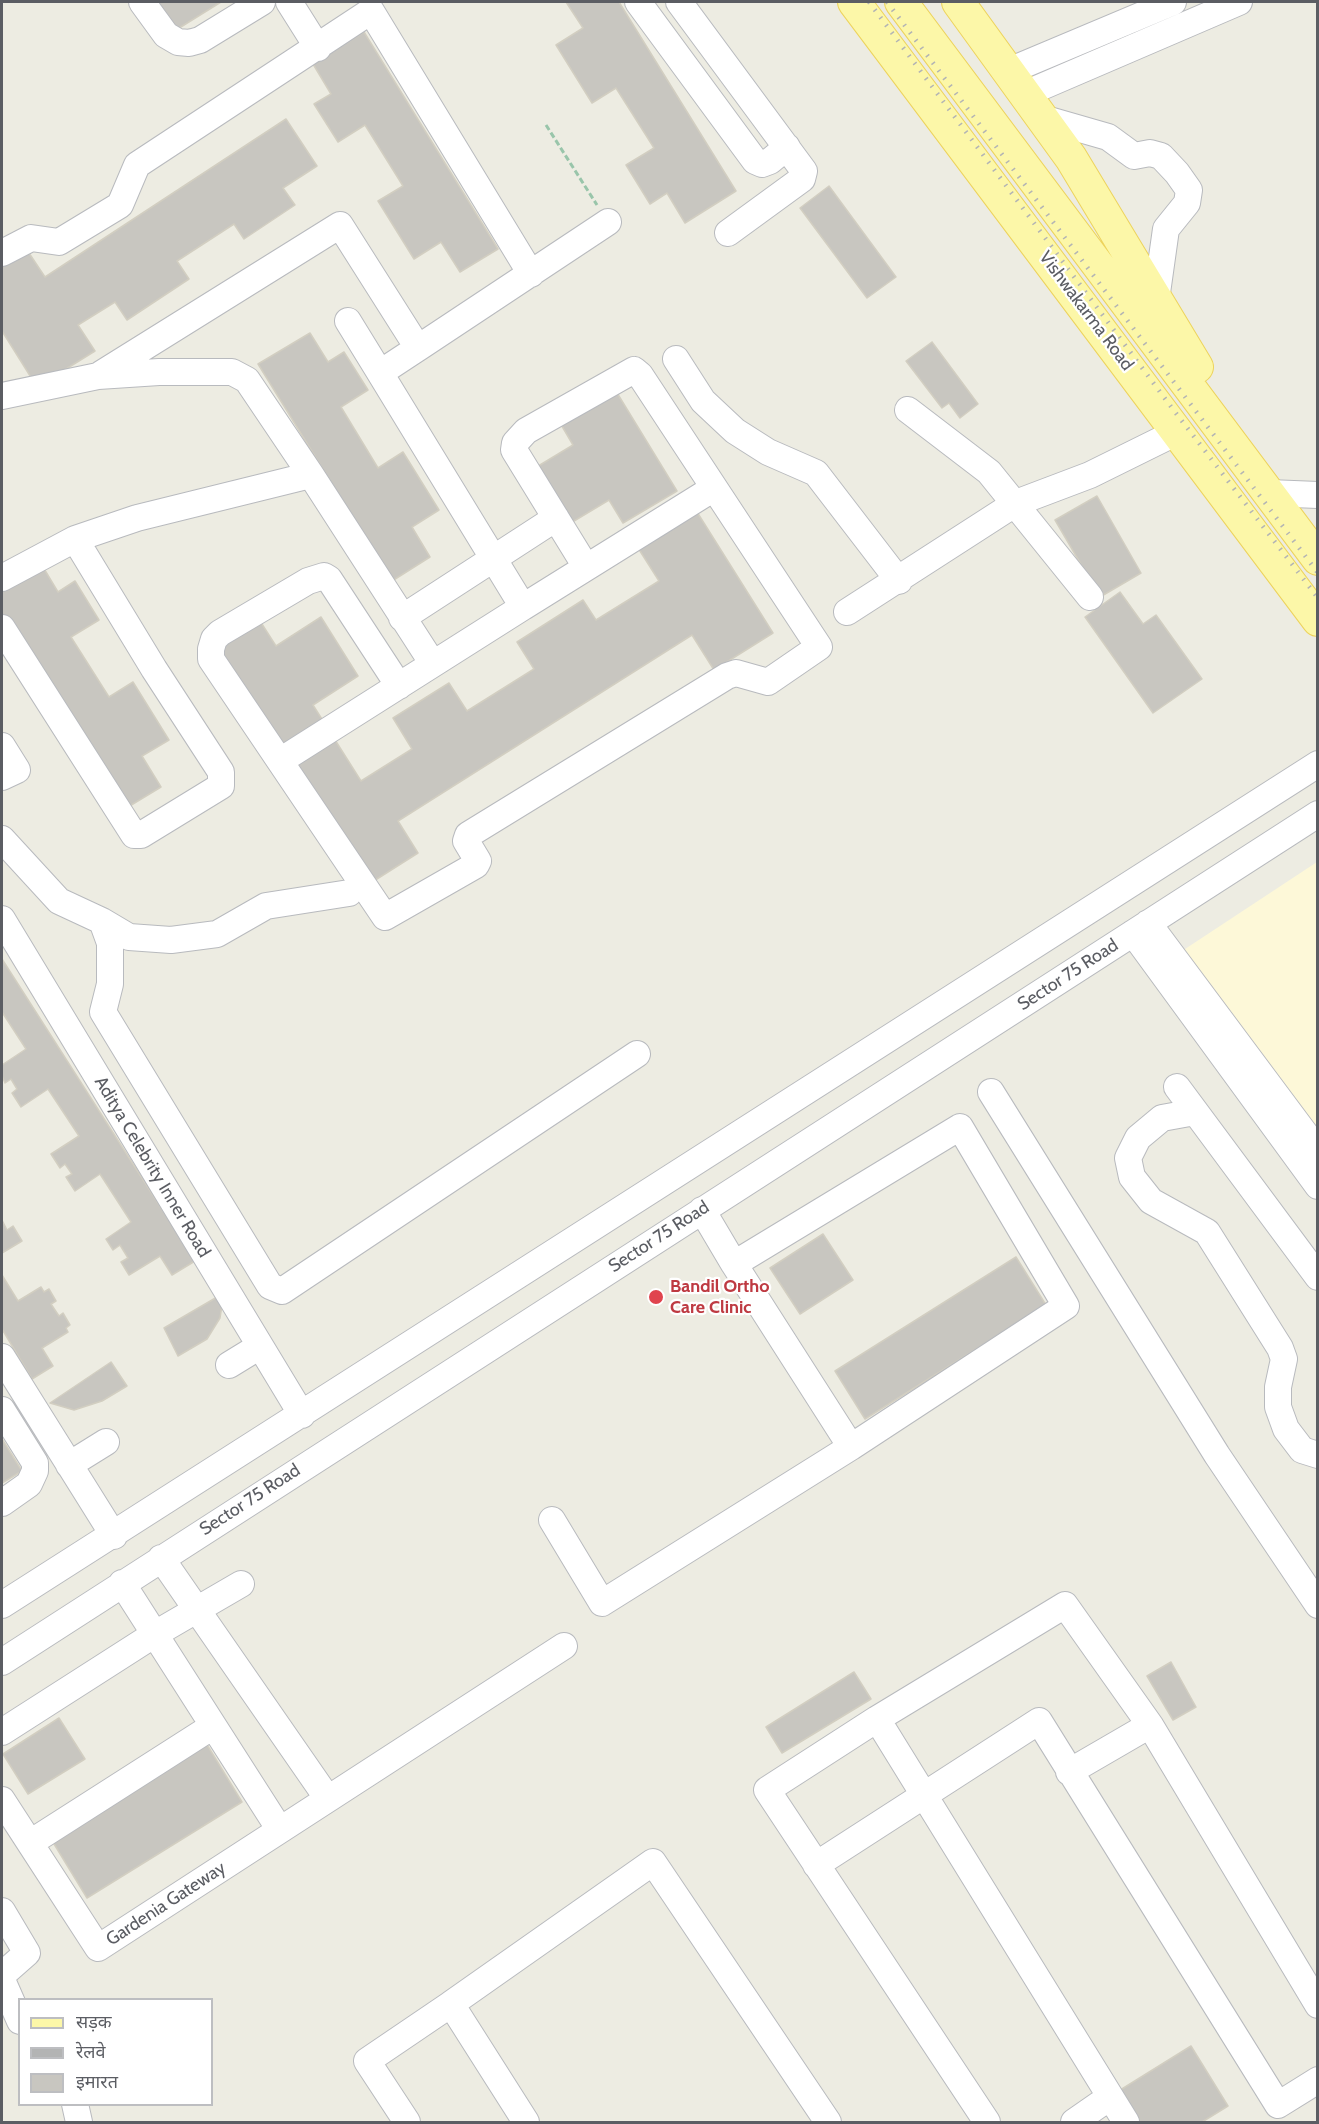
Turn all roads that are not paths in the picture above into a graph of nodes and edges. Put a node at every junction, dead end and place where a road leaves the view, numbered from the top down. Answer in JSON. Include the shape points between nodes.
{"nodes":[{"id":1,"x":142,"y":2,"type":"edge"},
{"id":2,"x":262,"y":2,"type":"edge"},
{"id":3,"x":289,"y":2,"type":"edge"},
{"id":4,"x":638,"y":2,"type":"edge"},
{"id":5,"x":679,"y":2,"type":"edge"},
{"id":6,"x":854,"y":2,"type":"edge"},
{"id":7,"x":901,"y":2,"type":"edge"},
{"id":8,"x":958,"y":2,"type":"edge"},
{"id":9,"x":1173,"y":2,"type":"edge"},
{"id":10,"x":1239,"y":2,"type":"edge"},
{"id":11,"x":318,"y":48,"type":"junction"},
{"id":12,"x":940,"y":55,"type":"junction"},
{"id":13,"x":909,"y":74,"type":"junction"},
{"id":14,"x":959,"y":80,"type":"junction"},
{"id":15,"x":1025,"y":94,"type":"junction"},
{"id":16,"x":929,"y":100,"type":"junction"},
{"id":17,"x":787,"y":147,"type":"junction"},
{"id":18,"x":608,"y":222,"type":"road end"},
{"id":19,"x":728,"y":233,"type":"dead end"},
{"id":20,"x":2,"y":253,"type":"edge"},
{"id":21,"x":531,"y":274,"type":"junction"},
{"id":22,"x":1155,"y":300,"type":"junction"},
{"id":23,"x":348,"y":321,"type":"dead end"},
{"id":24,"x":418,"y":348,"type":"junction"},
{"id":25,"x":676,"y":358,"type":"dead end"},
{"id":26,"x":380,"y":373,"type":"junction"},
{"id":27,"x":98,"y":376,"type":"junction"},
{"id":28,"x":6,"y":388,"type":"edge"},
{"id":29,"x":908,"y":410,"type":"dead end"},
{"id":30,"x":1177,"y":432,"type":"junction"},
{"id":31,"x":1233,"y":446,"type":"junction"},
{"id":32,"x":311,"y":475,"type":"junction"},
{"id":33,"x":714,"y":488,"type":"junction"},
{"id":34,"x":1269,"y":494,"type":"junction"},
{"id":35,"x":1317,"y":495,"type":"edge"},
{"id":36,"x":1016,"y":503,"type":"junction"},
{"id":37,"x":556,"y":519,"type":"junction"},
{"id":38,"x":75,"y":539,"type":"junction"},
{"id":39,"x":493,"y":559,"type":"junction"},
{"id":40,"x":1317,"y":559,"type":"edge"},
{"id":41,"x":586,"y":567,"type":"junction"},
{"id":42,"x":2,"y":578,"type":"edge"},
{"id":43,"x":899,"y":581,"type":"junction"},
{"id":44,"x":1090,"y":597,"type":"dead end"},
{"id":45,"x":523,"y":607,"type":"junction"},
{"id":46,"x":847,"y":612,"type":"dead end"},
{"id":47,"x":402,"y":618,"type":"junction"},
{"id":48,"x":1317,"y":620,"type":"edge"},
{"id":49,"x":2,"y":628,"type":"edge"},
{"id":50,"x":433,"y":664,"type":"junction"},
{"id":51,"x":399,"y":686,"type":"junction"},
{"id":52,"x":2,"y":746,"type":"edge"},
{"id":53,"x":280,"y":761,"type":"junction"},
{"id":54,"x":1317,"y":764,"type":"edge"},
{"id":55,"x":2,"y":777,"type":"edge"},
{"id":56,"x":1317,"y":814,"type":"edge"},
{"id":57,"x":2,"y":839,"type":"edge"},
{"id":58,"x":349,"y":893,"type":"dead end"},
{"id":59,"x":2,"y":919,"type":"edge"},
{"id":60,"x":102,"y":921,"type":"junction"},
{"id":61,"x":1140,"y":928,"type":"junction"},
{"id":62,"x":637,"y":1054,"type":"dead end"},
{"id":63,"x":1177,"y":1087,"type":"dead end"},
{"id":64,"x":991,"y":1092,"type":"dead end"},
{"id":65,"x":1195,"y":1112,"type":"junction"},
{"id":66,"x":1317,"y":1151,"type":"edge"},
{"id":67,"x":1317,"y":1186,"type":"edge"},
{"id":68,"x":702,"y":1210,"type":"junction"},
{"id":69,"x":734,"y":1264,"type":"junction"},
{"id":70,"x":1317,"y":1277,"type":"edge"},
{"id":71,"x":260,"y":1346,"type":"junction"},
{"id":72,"x":2,"y":1357,"type":"edge"},
{"id":73,"x":229,"y":1365,"type":"dead end"},
{"id":74,"x":2,"y":1410,"type":"edge"},
{"id":75,"x":302,"y":1414,"type":"junction"},
{"id":76,"x":106,"y":1442,"type":"dead end"},
{"id":77,"x":851,"y":1447,"type":"junction"},
{"id":78,"x":1317,"y":1455,"type":"edge"},
{"id":79,"x":69,"y":1465,"type":"junction"},
{"id":80,"x":2,"y":1503,"type":"edge"},
{"id":81,"x":552,"y":1520,"type":"dead end"},
{"id":82,"x":114,"y":1536,"type":"junction"},
{"id":83,"x":161,"y":1558,"type":"junction"},
{"id":84,"x":122,"y":1583,"type":"junction"},
{"id":85,"x":241,"y":1584,"type":"dead end"},
{"id":86,"x":3,"y":1600,"type":"edge"},
{"id":87,"x":1317,"y":1605,"type":"edge"},
{"id":88,"x":197,"y":1610,"type":"junction"},
{"id":89,"x":155,"y":1634,"type":"junction"},
{"id":90,"x":564,"y":1646,"type":"dead end"},
{"id":91,"x":2,"y":1662,"type":"edge"},
{"id":92,"x":877,"y":1719,"type":"junction"},
{"id":93,"x":1150,"y":1725,"type":"junction"},
{"id":94,"x":213,"y":1726,"type":"junction"},
{"id":95,"x":2,"y":1732,"type":"edge"},
{"id":96,"x":1069,"y":1772,"type":"junction"},
{"id":97,"x":924,"y":1795,"type":"junction"},
{"id":98,"x":327,"y":1799,"type":"junction"},
{"id":99,"x":2,"y":1800,"type":"edge"},
{"id":100,"x":280,"y":1830,"type":"junction"},
{"id":101,"x":30,"y":1843,"type":"junction"},
{"id":102,"x":816,"y":1865,"type":"junction"},
{"id":103,"x":2,"y":1911,"type":"edge"},
{"id":104,"x":2,"y":1975,"type":"edge"},
{"id":105,"x":2,"y":1980,"type":"edge"},
{"id":106,"x":451,"y":2004,"type":"junction"},
{"id":107,"x":1317,"y":2005,"type":"edge"},
{"id":108,"x":18,"y":2016,"type":"edge"},
{"id":109,"x":1317,"y":2080,"type":"edge"},
{"id":110,"x":1110,"y":2097,"type":"junction"},
{"id":111,"x":75,"y":2106,"type":"edge"},
{"id":112,"x":79,"y":2122,"type":"edge"},
{"id":113,"x":407,"y":2122,"type":"edge"},
{"id":114,"x":526,"y":2122,"type":"edge"},
{"id":115,"x":828,"y":2122,"type":"edge"},
{"id":116,"x":987,"y":2122,"type":"edge"},
{"id":117,"x":1074,"y":2122,"type":"edge"},
{"id":118,"x":1126,"y":2122,"type":"edge"}],
"edges":[{"from":1,"to":2,"type":"street","via":[[166,34],[178,42],[189,43]]},
{"from":3,"to":11,"type":"street"},
{"from":4,"to":17,"type":"street","via":[[755,161],[770,161]]},
{"from":5,"to":17,"type":"street"},
{"from":6,"to":13,"type":"main road","name":"Vishwakarma Road"},
{"from":7,"to":12,"type":"main road","name":"Vishwakarma Road"},
{"from":8,"to":15,"type":"main road"},
{"from":9,"to":15,"type":"street"},
{"from":10,"to":15,"type":"street"},
{"from":11,"to":20,"type":"street","via":[[137,165],[120,205],[58,243],[31,238]]},
{"from":11,"to":21,"type":"street","via":[[371,11]]},
{"from":12,"to":13,"type":"main road"},
{"from":12,"to":14,"type":"main road","name":"Vishwakarma Road"},
{"from":13,"to":16,"type":"main road","name":"Vishwakarma Road"},
{"from":14,"to":16,"type":"main road"},
{"from":14,"to":31,"type":"main road","name":"Vishwakarma Road"},
{"from":15,"to":22,"type":"main road","via":[[1071,158]]},
{"from":15,"to":22,"type":"street","via":[[1108,136],[1134,156],[1161,156],[1189,190],[1187,203],[1166,229]]},
{"from":16,"to":30,"type":"main road","name":"Vishwakarma Road"},
{"from":17,"to":19,"type":"street","via":[[802,168],[802,179]]},
{"from":18,"to":21,"type":"street"},
{"from":21,"to":24,"type":"street"},
{"from":22,"to":31,"type":"main road","via":[[1198,368]]},
{"from":23,"to":26,"type":"street"},
{"from":24,"to":26,"type":"street"},
{"from":24,"to":27,"type":"street","via":[[340,225]]},
{"from":25,"to":43,"type":"street","via":[[703,401],[735,431],[768,452],[816,473]]},
{"from":26,"to":39,"type":"street"},
{"from":27,"to":28,"type":"street"},
{"from":27,"to":32,"type":"street","via":[[159,372],[241,375]]},
{"from":29,"to":36,"type":"street","via":[[989,472]]},
{"from":30,"to":36,"type":"street","via":[[1090,475]]},
{"from":30,"to":48,"type":"main road","name":"Vishwakarma Road"},
{"from":31,"to":34,"type":"main road","name":"Vishwakarma Road"},
{"from":32,"to":38,"type":"street","via":[[137,518]]},
{"from":32,"to":47,"type":"street"},
{"from":33,"to":37,"type":"street","via":[[640,375],[631,370],[526,431],[515,443],[514,450]]},
{"from":33,"to":41,"type":"street"},
{"from":33,"to":53,"type":"street","via":[[819,647],[773,679],[768,682],[736,673],[717,682],[468,835],[467,844],[478,864],[385,917]]},
{"from":34,"to":35,"type":"street"},
{"from":34,"to":40,"type":"main road","name":"Vishwakarma Road"},
{"from":36,"to":43,"type":"street"},
{"from":36,"to":44,"type":"street"},
{"from":37,"to":39,"type":"street"},
{"from":37,"to":41,"type":"street"},
{"from":38,"to":42,"type":"street"},
{"from":38,"to":49,"type":"street","via":[[221,772],[221,786],[141,835],[134,835]]},
{"from":39,"to":45,"type":"street"},
{"from":39,"to":47,"type":"street"},
{"from":41,"to":45,"type":"street"},
{"from":43,"to":46,"type":"street"},
{"from":45,"to":50,"type":"street"},
{"from":47,"to":50,"type":"street"},
{"from":50,"to":51,"type":"street"},
{"from":51,"to":53,"type":"street"},
{"from":51,"to":53,"type":"street","via":[[324,576],[308,581],[220,633],[214,639],[211,659]]},
{"from":52,"to":55,"type":"street","via":[[17,770]]},
{"from":54,"to":75,"type":"street"},
{"from":56,"to":61,"type":"street","name":"Sector 75 Road"},
{"from":57,"to":60,"type":"street","via":[[59,901]]},
{"from":58,"to":60,"type":"street","via":[[266,906],[217,934],[171,940],[129,937]]},
{"from":59,"to":71,"type":"street","name":"Aditya Celebrity Inner Road"},
{"from":60,"to":62,"type":"street","via":[[110,943],[110,984],[103,1012],[270,1286],[282,1291]]},
{"from":61,"to":66,"type":"street"},
{"from":61,"to":67,"type":"street"},
{"from":61,"to":68,"type":"street","name":"Sector 75 Road"},
{"from":63,"to":65,"type":"street"},
{"from":64,"to":87,"type":"street","via":[[1217,1455]]},
{"from":65,"to":70,"type":"street"},
{"from":65,"to":78,"type":"street","via":[[1162,1118],[1138,1138],[1128,1158],[1132,1177],[1152,1201],[1207,1232],[1280,1348],[1284,1359],[1278,1407],[1286,1429],[1302,1450]]},
{"from":68,"to":69,"type":"street"},
{"from":68,"to":83,"type":"street","name":"Sector 75 Road"},
{"from":69,"to":77,"type":"street"},
{"from":69,"to":77,"type":"street","via":[[960,1126],[1066,1306]]},
{"from":71,"to":73,"type":"street"},
{"from":71,"to":75,"type":"street","name":"Aditya Celebrity Inner Road"},
{"from":72,"to":79,"type":"street"},
{"from":74,"to":80,"type":"street","via":[[35,1463],[35,1470],[29,1484]]},
{"from":75,"to":82,"type":"street"},
{"from":76,"to":79,"type":"street"},
{"from":77,"to":81,"type":"street","via":[[602,1603]]},
{"from":79,"to":82,"type":"street"},
{"from":82,"to":86,"type":"street"},
{"from":83,"to":84,"type":"street","name":"Sector 75 Road"},
{"from":83,"to":88,"type":"street"},
{"from":84,"to":89,"type":"street"},
{"from":84,"to":91,"type":"street","name":"Sector 75 Road"},
{"from":85,"to":88,"type":"street"},
{"from":88,"to":89,"type":"street"},
{"from":88,"to":98,"type":"street"},
{"from":89,"to":94,"type":"street"},
{"from":89,"to":95,"type":"street"},
{"from":90,"to":98,"type":"street","name":"Gardenia Gateway"},
{"from":92,"to":93,"type":"street","via":[[1065,1605]]},
{"from":92,"to":97,"type":"street"},
{"from":92,"to":102,"type":"street","via":[[767,1790]]},
{"from":93,"to":96,"type":"street"},
{"from":93,"to":107,"type":"street"},
{"from":94,"to":100,"type":"street"},
{"from":94,"to":101,"type":"street"},
{"from":96,"to":97,"type":"street","via":[[1039,1721]]},
{"from":96,"to":109,"type":"street","via":[[1278,2105]]},
{"from":97,"to":102,"type":"street"},
{"from":97,"to":110,"type":"street"},
{"from":98,"to":100,"type":"street","name":"Gardenia Gateway"},
{"from":99,"to":101,"type":"street","name":"Gardenia Gateway"},
{"from":100,"to":101,"type":"street","name":"Gardenia Gateway","via":[[98,1948]]},
{"from":102,"to":116,"type":"street"},
{"from":103,"to":104,"type":"street","via":[[27,1953]]},
{"from":105,"to":108,"type":"street"},
{"from":106,"to":113,"type":"street","via":[[367,2061]]},
{"from":106,"to":114,"type":"street"},
{"from":106,"to":115,"type":"street","via":[[653,1862]]},
{"from":110,"to":117,"type":"street"},
{"from":110,"to":118,"type":"street"},
{"from":111,"to":112,"type":"street"}]}
